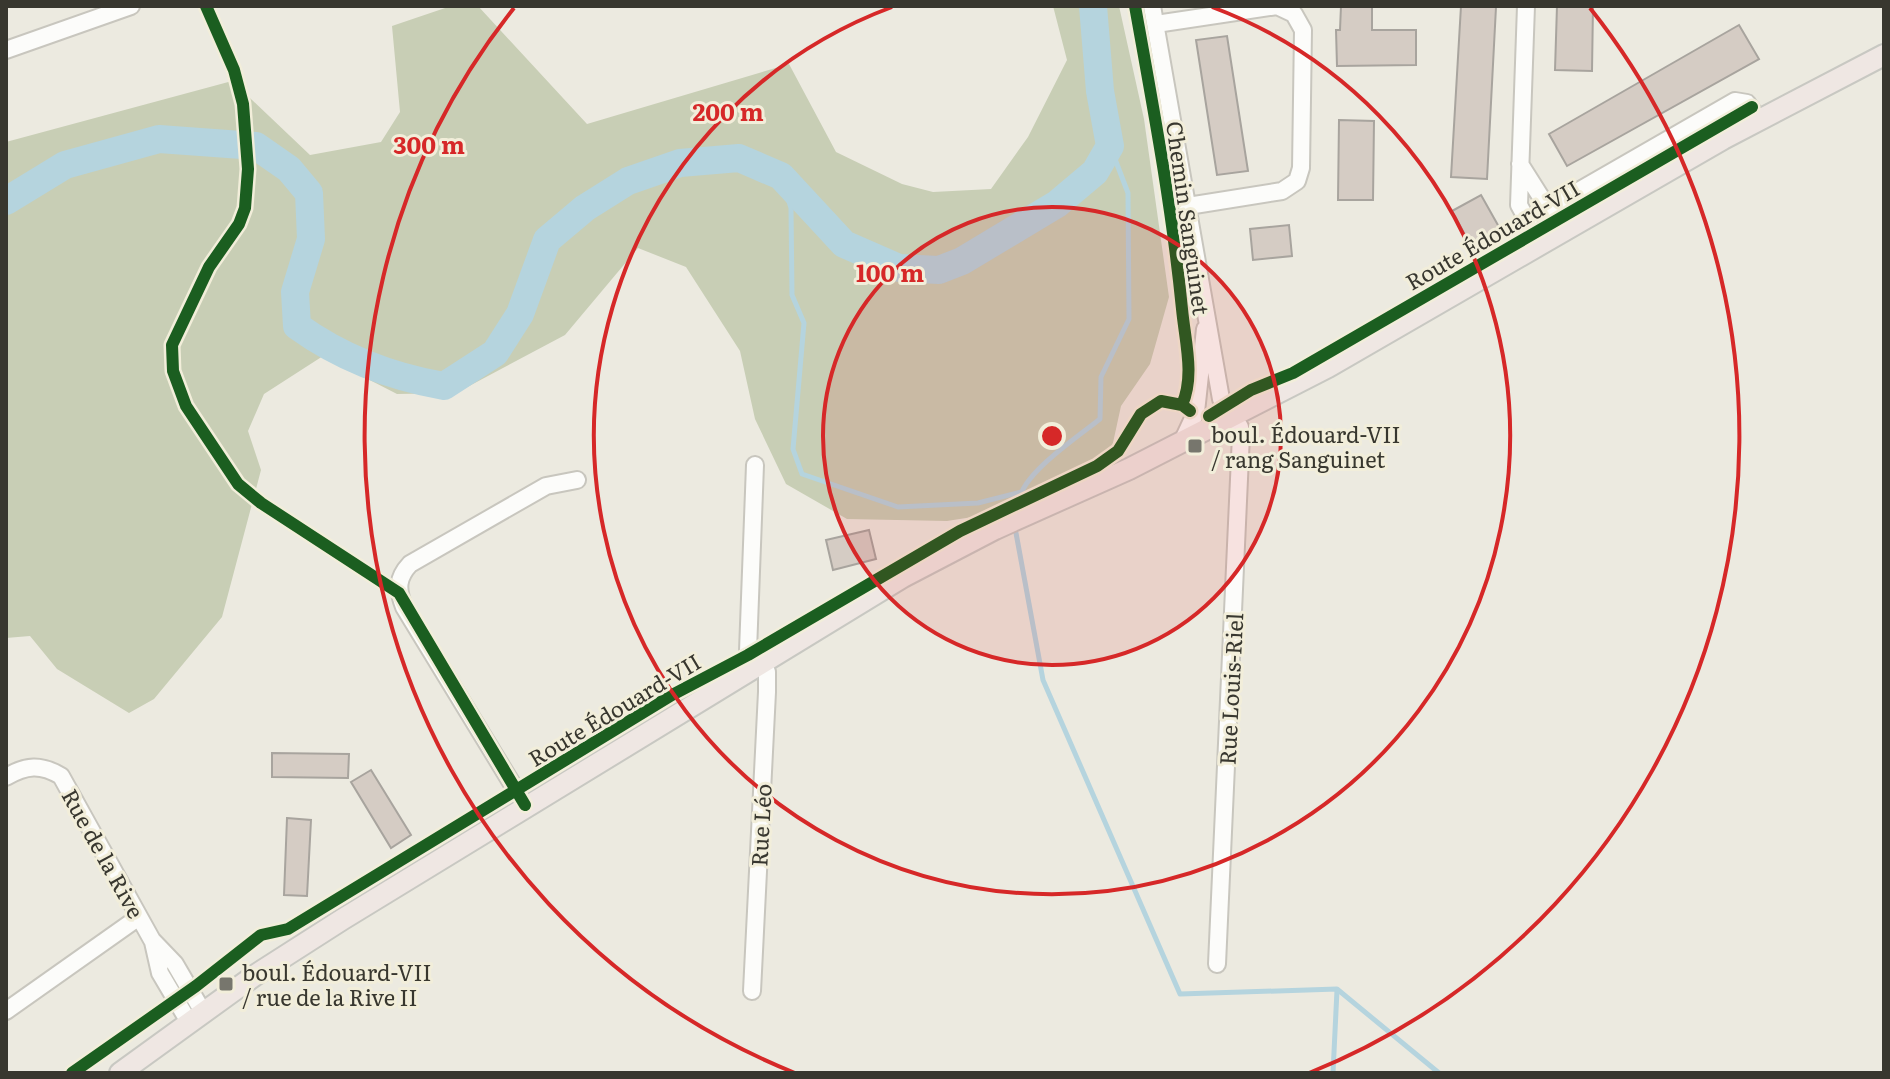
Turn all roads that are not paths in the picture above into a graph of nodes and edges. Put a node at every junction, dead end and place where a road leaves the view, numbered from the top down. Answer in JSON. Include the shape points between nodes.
{"nodes":[{"id":1,"x":131,"y":6,"type":"edge"},
{"id":2,"x":1152,"y":6,"type":"edge"},
{"id":3,"x":1526,"y":6,"type":"edge"},
{"id":4,"x":1156,"y":24,"type":"junction"},
{"id":5,"x":6,"y":50,"type":"edge"},
{"id":6,"x":1884,"y":55,"type":"edge"},
{"id":7,"x":1759,"y":120,"type":"junction"},
{"id":8,"x":1520,"y":164,"type":"junction"},
{"id":9,"x":1188,"y":206,"type":"junction"},
{"id":10,"x":1549,"y":208,"type":"junction"},
{"id":11,"x":1563,"y":232,"type":"junction"},
{"id":12,"x":1541,"y":245,"type":"junction"},
{"id":13,"x":1207,"y":320,"type":"junction"},
{"id":14,"x":1231,"y":416,"type":"junction"},
{"id":15,"x":1181,"y":442,"type":"junction"},
{"id":16,"x":755,"y":465,"type":"dead end"},
{"id":17,"x":577,"y":480,"type":"dead end"},
{"id":18,"x":758,"y":664,"type":"junction"},
{"id":19,"x":6,"y":777,"type":"edge"},
{"id":20,"x":525,"y":805,"type":"junction"},
{"id":21,"x":139,"y":917,"type":"junction"},
{"id":22,"x":1217,"y":964,"type":"dead end"},
{"id":23,"x":752,"y":991,"type":"dead end"},
{"id":24,"x":6,"y":1011,"type":"edge"},
{"id":25,"x":196,"y":1017,"type":"junction"},
{"id":26,"x":120,"y":1073,"type":"edge"}],
"edges":[{"from":1,"to":5,"type":"street"},
{"from":2,"to":4,"type":"street","name":"Chemin Sanguinet"},
{"from":3,"to":8,"type":"street"},
{"from":4,"to":9,"type":"street","name":"Chemin Sanguinet"},
{"from":4,"to":9,"type":"street","via":[[1277,6],[1294,14],[1303,30],[1297,181],[1282,191]]},
{"from":6,"to":7,"type":"main road","name":"Route Édouard-VII"},
{"from":7,"to":10,"type":"street","via":[[1747,103],[1735,101]]},
{"from":7,"to":11,"type":"main road","name":"Route Édouard-VII"},
{"from":8,"to":10,"type":"street"},
{"from":8,"to":12,"type":"street","via":[[1519,205]]},
{"from":9,"to":13,"type":"street","name":"Chemin Sanguinet"},
{"from":10,"to":11,"type":"street"},
{"from":11,"to":12,"type":"main road","name":"Route Édouard-VII"},
{"from":12,"to":14,"type":"main road","name":"Route Édouard-VII"},
{"from":13,"to":14,"type":"street","name":"Chemin Sanguinet","via":[[1221,399]]},
{"from":13,"to":15,"type":"street","via":[[1196,412]]},
{"from":14,"to":15,"type":"main road","name":"Route Édouard-VII"},
{"from":14,"to":22,"type":"street","name":"Rue Louis-Riel","via":[[1240,427],[1241,446]]},
{"from":15,"to":18,"type":"main road","name":"Route Édouard-VII","via":[[941,556]]},
{"from":16,"to":18,"type":"street","name":"Rue Léo","via":[[748,651]]},
{"from":17,"to":20,"type":"street","via":[[546,486],[410,564],[400,575],[404,607]]},
{"from":18,"to":20,"type":"main road","name":"Route Édouard-VII"},
{"from":18,"to":23,"type":"street","name":"Rue Léo","via":[[768,680]]},
{"from":19,"to":21,"type":"street","name":"Rue de la Rive","via":[[22,767],[46,767],[61,776]]},
{"from":20,"to":25,"type":"main road","name":"Route Édouard-VII"},
{"from":21,"to":24,"type":"street"},
{"from":21,"to":25,"type":"street","name":"Rue de la Rive","via":[[152,940],[160,973]]},
{"from":25,"to":26,"type":"main road","name":"Route Édouard-VII"}]}
